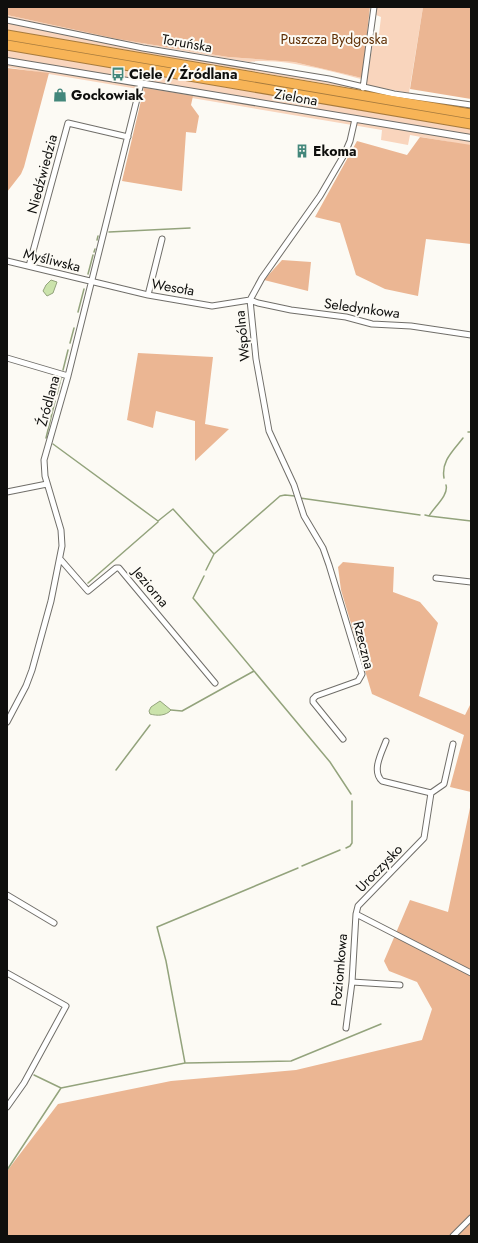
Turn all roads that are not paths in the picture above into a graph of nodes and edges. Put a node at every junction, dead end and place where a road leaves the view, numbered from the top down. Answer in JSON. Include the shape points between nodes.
{"nodes":[{"id":1,"x":374,"y":7,"type":"edge"},
{"id":2,"x":7,"y":20,"type":"edge"},
{"id":3,"x":7,"y":35,"type":"edge"},
{"id":4,"x":7,"y":45,"type":"edge"},
{"id":5,"x":7,"y":61,"type":"edge"},
{"id":6,"x":142,"y":83,"type":"junction"},
{"id":7,"x":363,"y":88,"type":"junction"},
{"id":8,"x":471,"y":105,"type":"edge"},
{"id":9,"x":471,"y":114,"type":"edge"},
{"id":10,"x":355,"y":119,"type":"junction"},
{"id":11,"x":471,"y":124,"type":"edge"},
{"id":12,"x":128,"y":137,"type":"junction"},
{"id":13,"x":471,"y":138,"type":"edge"},
{"id":14,"x":162,"y":239,"type":"dead end"},
{"id":15,"x":7,"y":261,"type":"edge"},
{"id":16,"x":29,"y":266,"type":"junction"},
{"id":17,"x":91,"y":282,"type":"junction"},
{"id":18,"x":148,"y":295,"type":"junction"},
{"id":19,"x":250,"y":300,"type":"junction"},
{"id":20,"x":471,"y":335,"type":"edge"},
{"id":21,"x":7,"y":358,"type":"edge"},
{"id":22,"x":68,"y":376,"type":"junction"},
{"id":23,"x":47,"y":484,"type":"junction"},
{"id":24,"x":7,"y":492,"type":"edge"},
{"id":25,"x":61,"y":560,"type":"junction"},
{"id":26,"x":330,"y":565,"type":"joint"},
{"id":27,"x":436,"y":578,"type":"dead end"},
{"id":28,"x":471,"y":582,"type":"edge"},
{"id":29,"x":215,"y":684,"type":"dead end"},
{"id":30,"x":7,"y":722,"type":"edge"},
{"id":31,"x":343,"y":739,"type":"dead end"},
{"id":32,"x":386,"y":740,"type":"dead end"},
{"id":33,"x":453,"y":744,"type":"dead end"},
{"id":34,"x":431,"y":793,"type":"junction"},
{"id":35,"x":7,"y":895,"type":"edge"},
{"id":36,"x":356,"y":914,"type":"junction"},
{"id":37,"x":54,"y":923,"type":"dead end"},
{"id":38,"x":7,"y":973,"type":"edge"},
{"id":39,"x":471,"y":973,"type":"edge"},
{"id":40,"x":352,"y":982,"type":"junction"},
{"id":41,"x":400,"y":986,"type":"dead end"},
{"id":42,"x":346,"y":1028,"type":"dead end"},
{"id":43,"x":7,"y":1107,"type":"edge"},
{"id":44,"x":471,"y":1218,"type":"edge"},
{"id":45,"x":453,"y":1236,"type":"edge"}],
"edges":[{"from":1,"to":7,"type":"street"},
{"from":2,"to":7,"type":"street","name":"Toruńska","via":[[106,41]]},
{"from":3,"to":9,"type":"highway"},
{"from":4,"to":11,"type":"highway"},
{"from":5,"to":6,"type":"street","name":"Zielona"},
{"from":6,"to":10,"type":"street","name":"Zielona"},
{"from":6,"to":12,"type":"street","name":"Źródlana"},
{"from":7,"to":8,"type":"street"},
{"from":10,"to":13,"type":"street","name":"Zielona"},
{"from":10,"to":19,"type":"street","name":"Wspólna","via":[[344,155],[320,196],[266,272]]},
{"from":12,"to":16,"type":"street","name":"Niedźwiedzia","via":[[68,124]]},
{"from":12,"to":17,"type":"street","name":"Źródlana"},
{"from":14,"to":18,"type":"street"},
{"from":15,"to":16,"type":"street","name":"Myśliwska"},
{"from":16,"to":17,"type":"street","name":"Myśliwska"},
{"from":17,"to":18,"type":"street","name":"Wesoła"},
{"from":17,"to":22,"type":"street","name":"Źródlana"},
{"from":18,"to":19,"type":"street","name":"Wesoła","via":[[212,306]]},
{"from":19,"to":20,"type":"street","name":"Seledynkowa","via":[[372,324],[411,326]]},
{"from":19,"to":26,"type":"street","name":"Wspólna","via":[[256,359],[269,430],[294,485],[304,516]]},
{"from":21,"to":22,"type":"street"},
{"from":22,"to":23,"type":"street","name":"Źródlana","via":[[44,460]]},
{"from":23,"to":24,"type":"street"},
{"from":23,"to":25,"type":"street","name":"Źródlana","via":[[61,530]]},
{"from":25,"to":29,"type":"street","name":"Jeziorna","via":[[88,591],[116,568],[120,568]]},
{"from":25,"to":30,"type":"street","name":"Źródlana","via":[[32,670]]},
{"from":26,"to":31,"type":"street","name":"Rzeczna","via":[[362,674],[358,681],[316,696],[313,702]]},
{"from":27,"to":28,"type":"street"},
{"from":32,"to":34,"type":"street","via":[[377,770],[379,778]]},
{"from":33,"to":34,"type":"street","via":[[444,784]]},
{"from":34,"to":36,"type":"street","name":"Uroczysko","via":[[424,838],[358,906]]},
{"from":35,"to":37,"type":"street"},
{"from":36,"to":39,"type":"street","name":"Uroczysko"},
{"from":36,"to":40,"type":"street","name":"Poziomkowa"},
{"from":38,"to":43,"type":"street","via":[[66,1006],[24,1083]]},
{"from":40,"to":41,"type":"street"},
{"from":40,"to":42,"type":"street","name":"Poziomkowa"},
{"from":44,"to":45,"type":"street"}]}
